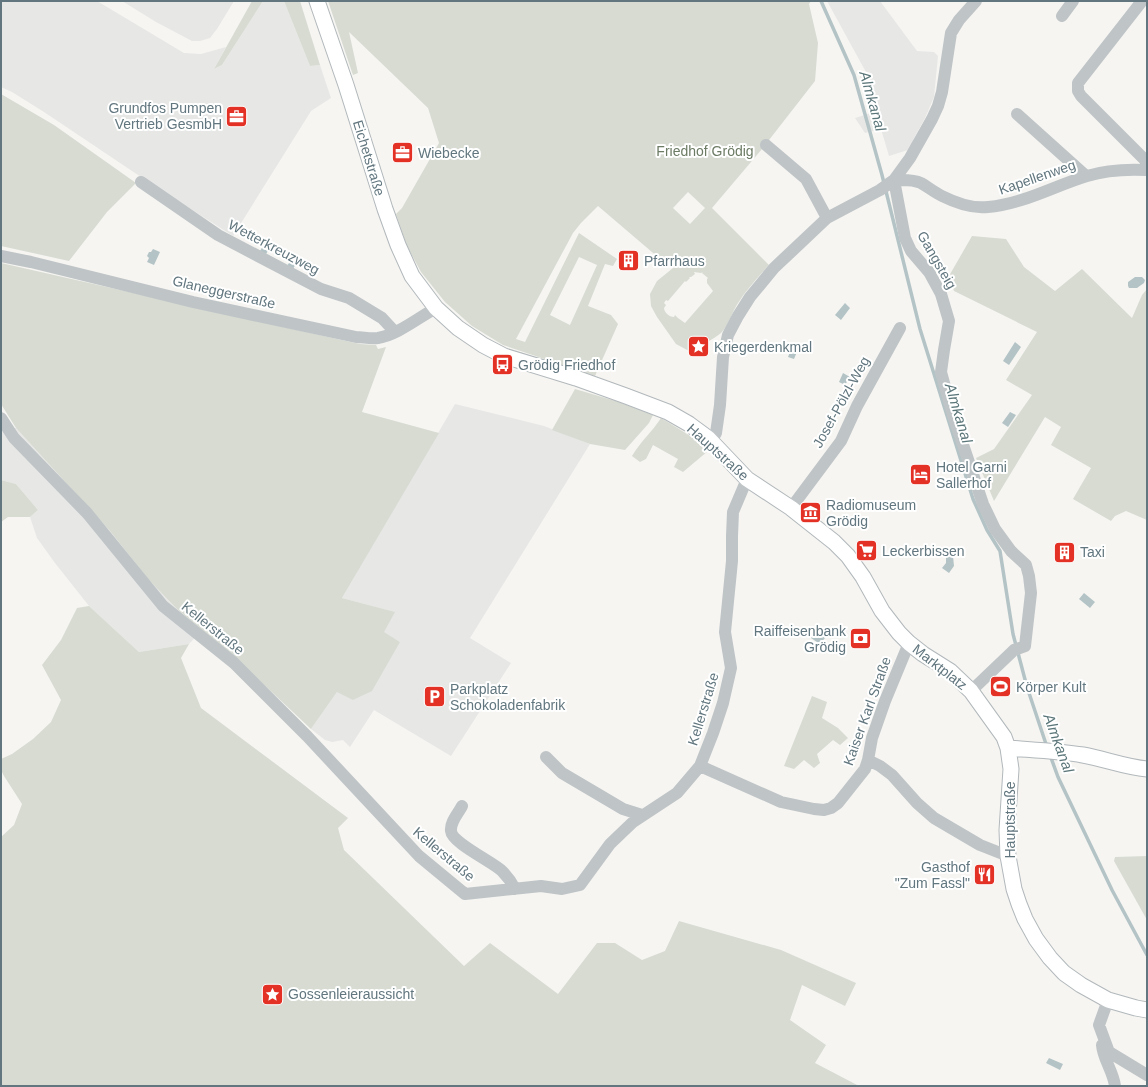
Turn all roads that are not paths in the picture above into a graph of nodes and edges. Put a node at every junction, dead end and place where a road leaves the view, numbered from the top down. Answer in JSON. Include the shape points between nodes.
{"nodes":[{"id":1,"x":317,"y":1,"type":"edge"},
{"id":2,"x":976,"y":1,"type":"edge"},
{"id":3,"x":1073,"y":1,"type":"edge"},
{"id":4,"x":1142,"y":1,"type":"edge"},
{"id":5,"x":1062,"y":16,"type":"dead end"},
{"id":6,"x":1017,"y":114,"type":"dead end"},
{"id":7,"x":766,"y":145,"type":"dead end"},
{"id":8,"x":1147,"y":162,"type":"edge"},
{"id":9,"x":1147,"y":170,"type":"edge"},
{"id":10,"x":1086,"y":176,"type":"junction"},
{"id":11,"x":141,"y":182,"type":"dead end"},
{"id":12,"x":888,"y":184,"type":"junction"},
{"id":13,"x":827,"y":218,"type":"junction"},
{"id":14,"x":1,"y":256,"type":"edge"},
{"id":15,"x":436,"y":308,"type":"junction"},
{"id":16,"x":900,"y":328,"type":"dead end"},
{"id":17,"x":395,"y":332,"type":"junction"},
{"id":18,"x":1,"y":418,"type":"edge"},
{"id":19,"x":711,"y":441,"type":"junction"},
{"id":20,"x":747,"y":479,"type":"junction"},
{"id":21,"x":791,"y":508,"type":"junction"},
{"id":22,"x":909,"y":643,"type":"junction"},
{"id":23,"x":971,"y":691,"type":"junction"},
{"id":24,"x":1008,"y":748,"type":"junction"},
{"id":25,"x":546,"y":757,"type":"dead end"},
{"id":26,"x":868,"y":760,"type":"junction"},
{"id":27,"x":700,"y":766,"type":"junction"},
{"id":28,"x":1147,"y":769,"type":"edge"},
{"id":29,"x":462,"y":806,"type":"dead end"},
{"id":30,"x":642,"y":815,"type":"junction"},
{"id":31,"x":1008,"y":856,"type":"junction"},
{"id":32,"x":515,"y":889,"type":"junction"},
{"id":33,"x":1108,"y":1000,"type":"junction"},
{"id":34,"x":1147,"y":1010,"type":"edge"},
{"id":35,"x":1099,"y":1026,"type":"junction"},
{"id":36,"x":1147,"y":1075,"type":"edge"},
{"id":37,"x":1115,"y":1086,"type":"edge"}],
"edges":[{"from":1,"to":15,"type":"main road","name":"Eichetstraße","via":[[398,245],[412,276]]},
{"from":2,"to":12,"type":"street","via":[[951,33],[942,92],[932,119],[910,158]]},
{"from":3,"to":5,"type":"street"},
{"from":4,"to":8,"type":"street","via":[[1078,83],[1078,91]]},
{"from":6,"to":10,"type":"street"},
{"from":7,"to":13,"type":"street","via":[[806,180]]},
{"from":9,"to":10,"type":"street","name":"Kapellenweg","via":[[1108,171]]},
{"from":10,"to":12,"type":"street","name":"Kapellenweg","via":[[1012,203],[977,208],[942,196],[913,180]]},
{"from":11,"to":17,"type":"street","name":"Wetterkreuzweg","via":[[218,235],[321,289],[349,298],[382,318]]},
{"from":12,"to":13,"type":"street"},
{"from":12,"to":23,"type":"street","name":"Gangsteig","via":[[911,251],[929,272],[941,294],[949,321],[941,372],[983,504],[995,529],[1011,551],[1026,565],[1032,593],[1026,646],[1017,649]]},
{"from":13,"to":19,"type":"street","via":[[774,268],[750,297],[728,335],[723,357],[716,433]]},
{"from":14,"to":17,"type":"street","name":"Glaneggerstraße","via":[[193,302],[356,337],[378,338]]},
{"from":15,"to":17,"type":"street","name":"Glaneggerstraße"},
{"from":15,"to":19,"type":"main road","name":"Hauptstraße","via":[[458,328],[504,356],[576,378],[668,412]]},
{"from":16,"to":21,"type":"street","name":"Josef-Pölzl-Weg","via":[[857,406],[841,441]]},
{"from":18,"to":32,"type":"street","name":"Kellerstraße","via":[[14,438],[87,512],[163,606],[234,663],[307,736],[419,856],[465,894]]},
{"from":19,"to":20,"type":"main road","name":"Hauptstraße"},
{"from":20,"to":21,"type":"main road","name":"Hauptstraße"},
{"from":20,"to":27,"type":"street","name":"Kellerstraße","via":[[733,512],[732,561],[725,632],[731,668],[716,725]]},
{"from":21,"to":22,"type":"main road","name":"Hauptstraße","via":[[848,556],[882,611]]},
{"from":22,"to":23,"type":"main road","name":"Marktplatz","via":[[950,671]]},
{"from":22,"to":26,"type":"street","name":"Kaiser Karl Straße","via":[[872,738]]},
{"from":23,"to":24,"type":"main road","name":"Hauptstraße","via":[[1001,732]]},
{"from":24,"to":28,"type":"main road","via":[[1084,755]]},
{"from":24,"to":31,"type":"main road","name":"Hauptstraße"},
{"from":25,"to":30,"type":"street","via":[[562,773],[623,809]]},
{"from":26,"to":27,"type":"street","name":"Kaiser Karl Straße","via":[[865,769],[838,802],[832,808],[824,810],[782,802]]},
{"from":26,"to":31,"type":"street","via":[[892,776],[934,818],[980,845]]},
{"from":27,"to":30,"type":"street","name":"Kellerstraße","via":[[677,793]]},
{"from":29,"to":32,"type":"street","via":[[454,820],[452,835],[458,842],[503,872]]},
{"from":30,"to":32,"type":"street","name":"Kellerstraße","via":[[610,844],[580,885],[562,889],[541,886]]},
{"from":31,"to":33,"type":"main road","name":"Hauptstraße","via":[[1019,904],[1036,939],[1064,972]]},
{"from":33,"to":34,"type":"main road","name":"Hauptstraße"},
{"from":33,"to":35,"type":"street"},
{"from":35,"to":36,"type":"street","via":[[1109,1052]]},
{"from":35,"to":37,"type":"street","via":[[1102,1050]]}]}
